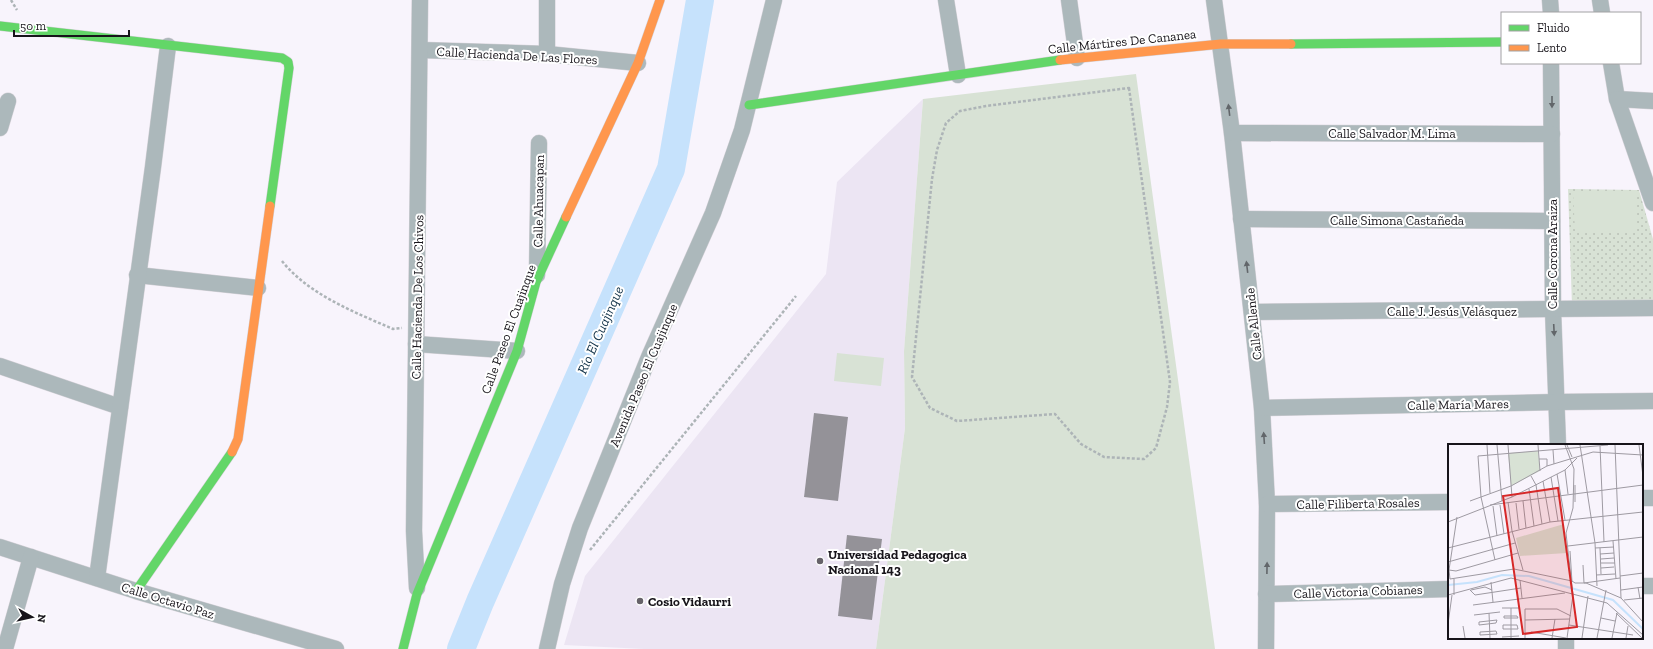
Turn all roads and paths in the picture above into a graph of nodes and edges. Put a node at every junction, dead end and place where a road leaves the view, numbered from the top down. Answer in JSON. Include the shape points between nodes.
{"nodes":[{"id":1,"x":420,"y":0,"type":"edge"},
{"id":2,"x":547,"y":0,"type":"edge"},
{"id":3,"x":660,"y":0,"type":"edge"},
{"id":4,"x":774,"y":0,"type":"edge"},
{"id":5,"x":946,"y":0,"type":"edge"},
{"id":6,"x":1069,"y":0,"type":"edge"},
{"id":7,"x":1214,"y":0,"type":"edge"},
{"id":8,"x":1550,"y":0,"type":"edge"},
{"id":9,"x":1600,"y":0,"type":"edge"},
{"id":10,"x":1551,"y":12,"type":"edge"},
{"id":11,"x":1602,"y":12,"type":"edge"},
{"id":12,"x":0,"y":26,"type":"edge"},
{"id":13,"x":1501,"y":42,"type":"edge"},
{"id":14,"x":1221,"y":44,"type":"junction"},
{"id":15,"x":168,"y":46,"type":"junction"},
{"id":16,"x":420,"y":50,"type":"junction"},
{"id":17,"x":547,"y":54,"type":"junction"},
{"id":18,"x":1077,"y":58,"type":"junction"},
{"id":19,"x":638,"y":63,"type":"junction"},
{"id":20,"x":1551,"y":64,"type":"edge"},
{"id":21,"x":1611,"y":64,"type":"edge"},
{"id":22,"x":958,"y":75,"type":"junction"},
{"id":23,"x":1617,"y":99,"type":"junction"},
{"id":24,"x":8,"y":101,"type":"dead end"},
{"id":25,"x":1653,"y":101,"type":"edge"},
{"id":26,"x":749,"y":105,"type":"junction"},
{"id":27,"x":0,"y":128,"type":"edge"},
{"id":28,"x":1232,"y":133,"type":"junction"},
{"id":29,"x":1552,"y":134,"type":"junction"},
{"id":30,"x":538,"y":143,"type":"dead end"},
{"id":31,"x":1653,"y":203,"type":"edge"},
{"id":32,"x":1241,"y":219,"type":"junction"},
{"id":33,"x":1552,"y":221,"type":"junction"},
{"id":34,"x":265,"y":240,"type":"junction"},
{"id":35,"x":137,"y":275,"type":"junction"},
{"id":36,"x":536,"y":282,"type":"junction"},
{"id":37,"x":258,"y":288,"type":"junction"},
{"id":38,"x":796,"y":296,"type":"dead end"},
{"id":39,"x":1653,"y":308,"type":"edge"},
{"id":40,"x":1553,"y":310,"type":"junction"},
{"id":41,"x":1252,"y":312,"type":"junction"},
{"id":42,"x":417,"y":326,"type":"junction"},
{"id":43,"x":416,"y":344,"type":"junction"},
{"id":44,"x":517,"y":351,"type":"junction"},
{"id":45,"x":0,"y":366,"type":"edge"},
{"id":46,"x":1170,"y":382,"type":"joint"},
{"id":47,"x":1653,"y":401,"type":"edge"},
{"id":48,"x":1557,"y":402,"type":"junction"},
{"id":49,"x":120,"y":407,"type":"junction"},
{"id":50,"x":1262,"y":408,"type":"junction"},
{"id":51,"x":1558,"y":444,"type":"edge"},
{"id":52,"x":1448,"y":502,"type":"edge"},
{"id":53,"x":1267,"y":504,"type":"junction"},
{"id":54,"x":0,"y":547,"type":"edge"},
{"id":55,"x":587,"y":554,"type":"dead end"},
{"id":56,"x":31,"y":557,"type":"junction"},
{"id":57,"x":97,"y":578,"type":"junction"},
{"id":58,"x":1448,"y":589,"type":"edge"},
{"id":59,"x":136,"y":591,"type":"junction"},
{"id":60,"x":417,"y":594,"type":"junction"},
{"id":61,"x":1266,"y":594,"type":"junction"},
{"id":62,"x":5,"y":649,"type":"edge"},
{"id":63,"x":336,"y":649,"type":"edge"},
{"id":64,"x":403,"y":649,"type":"edge"},
{"id":65,"x":547,"y":649,"type":"edge"},
{"id":66,"x":1266,"y":649,"type":"edge"}],
"edges":[{"from":1,"to":16,"type":"street","name":"Calle Hacienda De Los Chivos"},
{"from":2,"to":17,"type":"street"},
{"from":3,"to":19,"type":"street","name":"Calle Paseo El Cuajinque"},
{"from":4,"to":26,"type":"street","name":"Avenida Paseo El Cuajinque"},
{"from":5,"to":22,"type":"street"},
{"from":6,"to":18,"type":"street"},
{"from":7,"to":14,"type":"street","name":"Calle Allende"},
{"from":8,"to":10,"type":"street"},
{"from":9,"to":11,"type":"street"},
{"from":12,"to":15,"type":"street"},
{"from":13,"to":14,"type":"street","name":"Calle Mártires De Cananea"},
{"from":14,"to":18,"type":"street","name":"Calle Mártires De Cananea"},
{"from":28,"to":14,"type":"street","name":"Calle Allende","one_way":true},
{"from":15,"to":34,"type":"street","via":[[282,58],[288,62]]},
{"from":15,"to":35,"type":"street","via":[[154,167]]},
{"from":16,"to":17,"type":"street","name":"Calle Hacienda De Las Flores"},
{"from":16,"to":42,"type":"street","name":"Calle Hacienda De Los Chivos"},
{"from":17,"to":19,"type":"street","name":"Calle Hacienda De Las Flores"},
{"from":18,"to":22,"type":"street","name":"Calle Mártires De Cananea"},
{"from":19,"to":36,"type":"street","name":"Calle Paseo El Cuajinque"},
{"from":20,"to":29,"type":"street","name":"Calle Corona Araiza","one_way":true},
{"from":21,"to":23,"type":"street"},
{"from":22,"to":26,"type":"street","name":"Calle Mártires De Cananea"},
{"from":23,"to":25,"type":"street"},
{"from":23,"to":31,"type":"street"},
{"from":24,"to":27,"type":"street"},
{"from":26,"to":65,"type":"street","name":"Avenida Paseo El Cuajinque","via":[[713,213],[649,357],[580,528],[562,584]]},
{"from":28,"to":29,"type":"street","name":"Calle Salvador M. Lima"},
{"from":28,"to":32,"type":"street","name":"Calle Allende"},
{"from":29,"to":33,"type":"street","name":"Calle Corona Araiza"},
{"from":30,"to":36,"type":"street","name":"Calle Ahuacapan"},
{"from":32,"to":33,"type":"street","name":"Calle Simona Castañeda"},
{"from":41,"to":32,"type":"street","name":"Calle Allende","one_way":true},
{"from":33,"to":40,"type":"street","name":"Calle Corona Araiza"},
{"from":34,"to":37,"type":"street"},
{"from":34,"to":42,"type":"path","via":[[291,272],[324,295],[392,329]]},
{"from":35,"to":37,"type":"street"},
{"from":35,"to":49,"type":"street"},
{"from":36,"to":44,"type":"street","name":"Calle Paseo El Cuajinque"},
{"from":37,"to":59,"type":"street","via":[[238,439],[232,453]]},
{"from":38,"to":55,"type":"path"},
{"from":39,"to":40,"type":"street","name":"Calle J. Jesús Velásquez"},
{"from":40,"to":41,"type":"street","name":"Calle J. Jesús Velásquez"},
{"from":40,"to":48,"type":"street","name":"Calle Corona Araiza","one_way":true},
{"from":41,"to":50,"type":"street","name":"Calle Allende"},
{"from":42,"to":43,"type":"street","name":"Calle Hacienda De Los Chivos"},
{"from":43,"to":44,"type":"street"},
{"from":43,"to":60,"type":"street","name":"Calle Hacienda De Los Chivos","via":[[414,531]]},
{"from":44,"to":60,"type":"street","name":"Calle Paseo El Cuajinque"},
{"from":45,"to":49,"type":"street"},
{"from":46,"to":46,"type":"path","via":[[1129,88],[960,111],[946,123],[937,150],[924,254],[912,377],[930,408],[957,421],[1055,414],[1081,444],[1104,457],[1144,459],[1156,448],[1167,407]]},
{"from":47,"to":48,"type":"street","name":"Calle María Mares"},
{"from":48,"to":50,"type":"street","name":"Calle María Mares"},
{"from":48,"to":51,"type":"street","name":"Calle Corona Araiza"},
{"from":49,"to":57,"type":"street"},
{"from":53,"to":50,"type":"street","name":"Calle Allende","one_way":true},
{"from":52,"to":53,"type":"street","name":"Calle Filiberta Rosales"},
{"from":61,"to":53,"type":"street","name":"Calle Allende","one_way":true},
{"from":54,"to":56,"type":"street","name":"Calle Octavio Paz"},
{"from":56,"to":57,"type":"street","name":"Calle Octavio Paz"},
{"from":56,"to":62,"type":"street"},
{"from":57,"to":59,"type":"street","name":"Calle Octavio Paz"},
{"from":58,"to":61,"type":"street","name":"Calle Victoria Cobianes"},
{"from":59,"to":63,"type":"street","name":"Calle Octavio Paz"},
{"from":60,"to":64,"type":"street","name":"Calle Paseo El Cuajinque"},
{"from":61,"to":66,"type":"street","name":"Calle Allende"}]}
